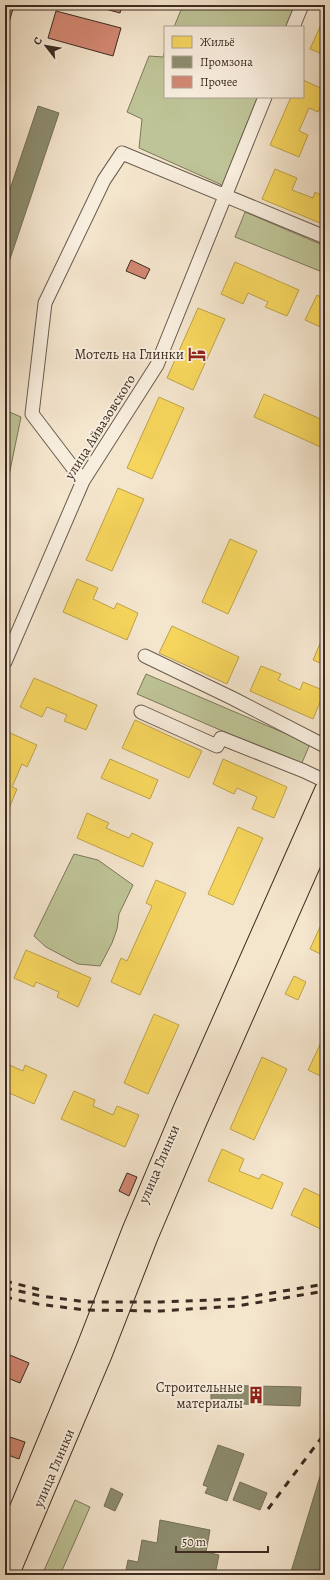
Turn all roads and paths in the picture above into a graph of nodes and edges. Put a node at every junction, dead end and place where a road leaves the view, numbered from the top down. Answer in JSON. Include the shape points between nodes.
{"nodes":[{"id":1,"x":302,"y":5,"type":"edge"},
{"id":2,"x":293,"y":26,"type":"edge"},
{"id":3,"x":264,"y":98,"type":"edge"},
{"id":4,"x":225,"y":196,"type":"junction"},
{"id":5,"x":325,"y":236,"type":"edge"},
{"id":6,"x":83,"y":481,"type":"junction"},
{"id":7,"x":145,"y":656,"type":"dead end"},
{"id":8,"x":5,"y":662,"type":"edge"},
{"id":9,"x":141,"y":712,"type":"dead end"},
{"id":10,"x":325,"y":746,"type":"edge"},
{"id":11,"x":325,"y":781,"type":"edge"},
{"id":12,"x":325,"y":789,"type":"edge"},
{"id":13,"x":325,"y":832,"type":"edge"},
{"id":14,"x":250,"y":981,"type":"junction"},
{"id":15,"x":94,"y":1352,"type":"junction"},
{"id":16,"x":5,"y":1543,"type":"edge"},
{"id":17,"x":9,"y":1575,"type":"edge"}],
"edges":[{"from":1,"to":2,"type":"street"},
{"from":3,"to":4,"type":"street","name":"улица Айвазовского"},
{"from":4,"to":5,"type":"street"},
{"from":4,"to":6,"type":"street","name":"улица Айвазовского","via":[[157,365]]},
{"from":4,"to":6,"type":"street","via":[[122,153],[104,180],[45,303],[32,414]]},
{"from":6,"to":8,"type":"street","name":"улица Айвазовского"},
{"from":7,"to":10,"type":"street"},
{"from":9,"to":11,"type":"street","via":[[217,746],[221,738]]},
{"from":12,"to":14,"type":"highway","name":"улица Глинки"},
{"from":13,"to":14,"type":"highway","name":"улица Глинки"},
{"from":14,"to":15,"type":"highway","name":"улица Глинки","via":[[182,1109],[140,1234]]},
{"from":15,"to":16,"type":"highway","name":"улица Глинки"},
{"from":15,"to":17,"type":"highway","name":"улица Глинки"}]}
